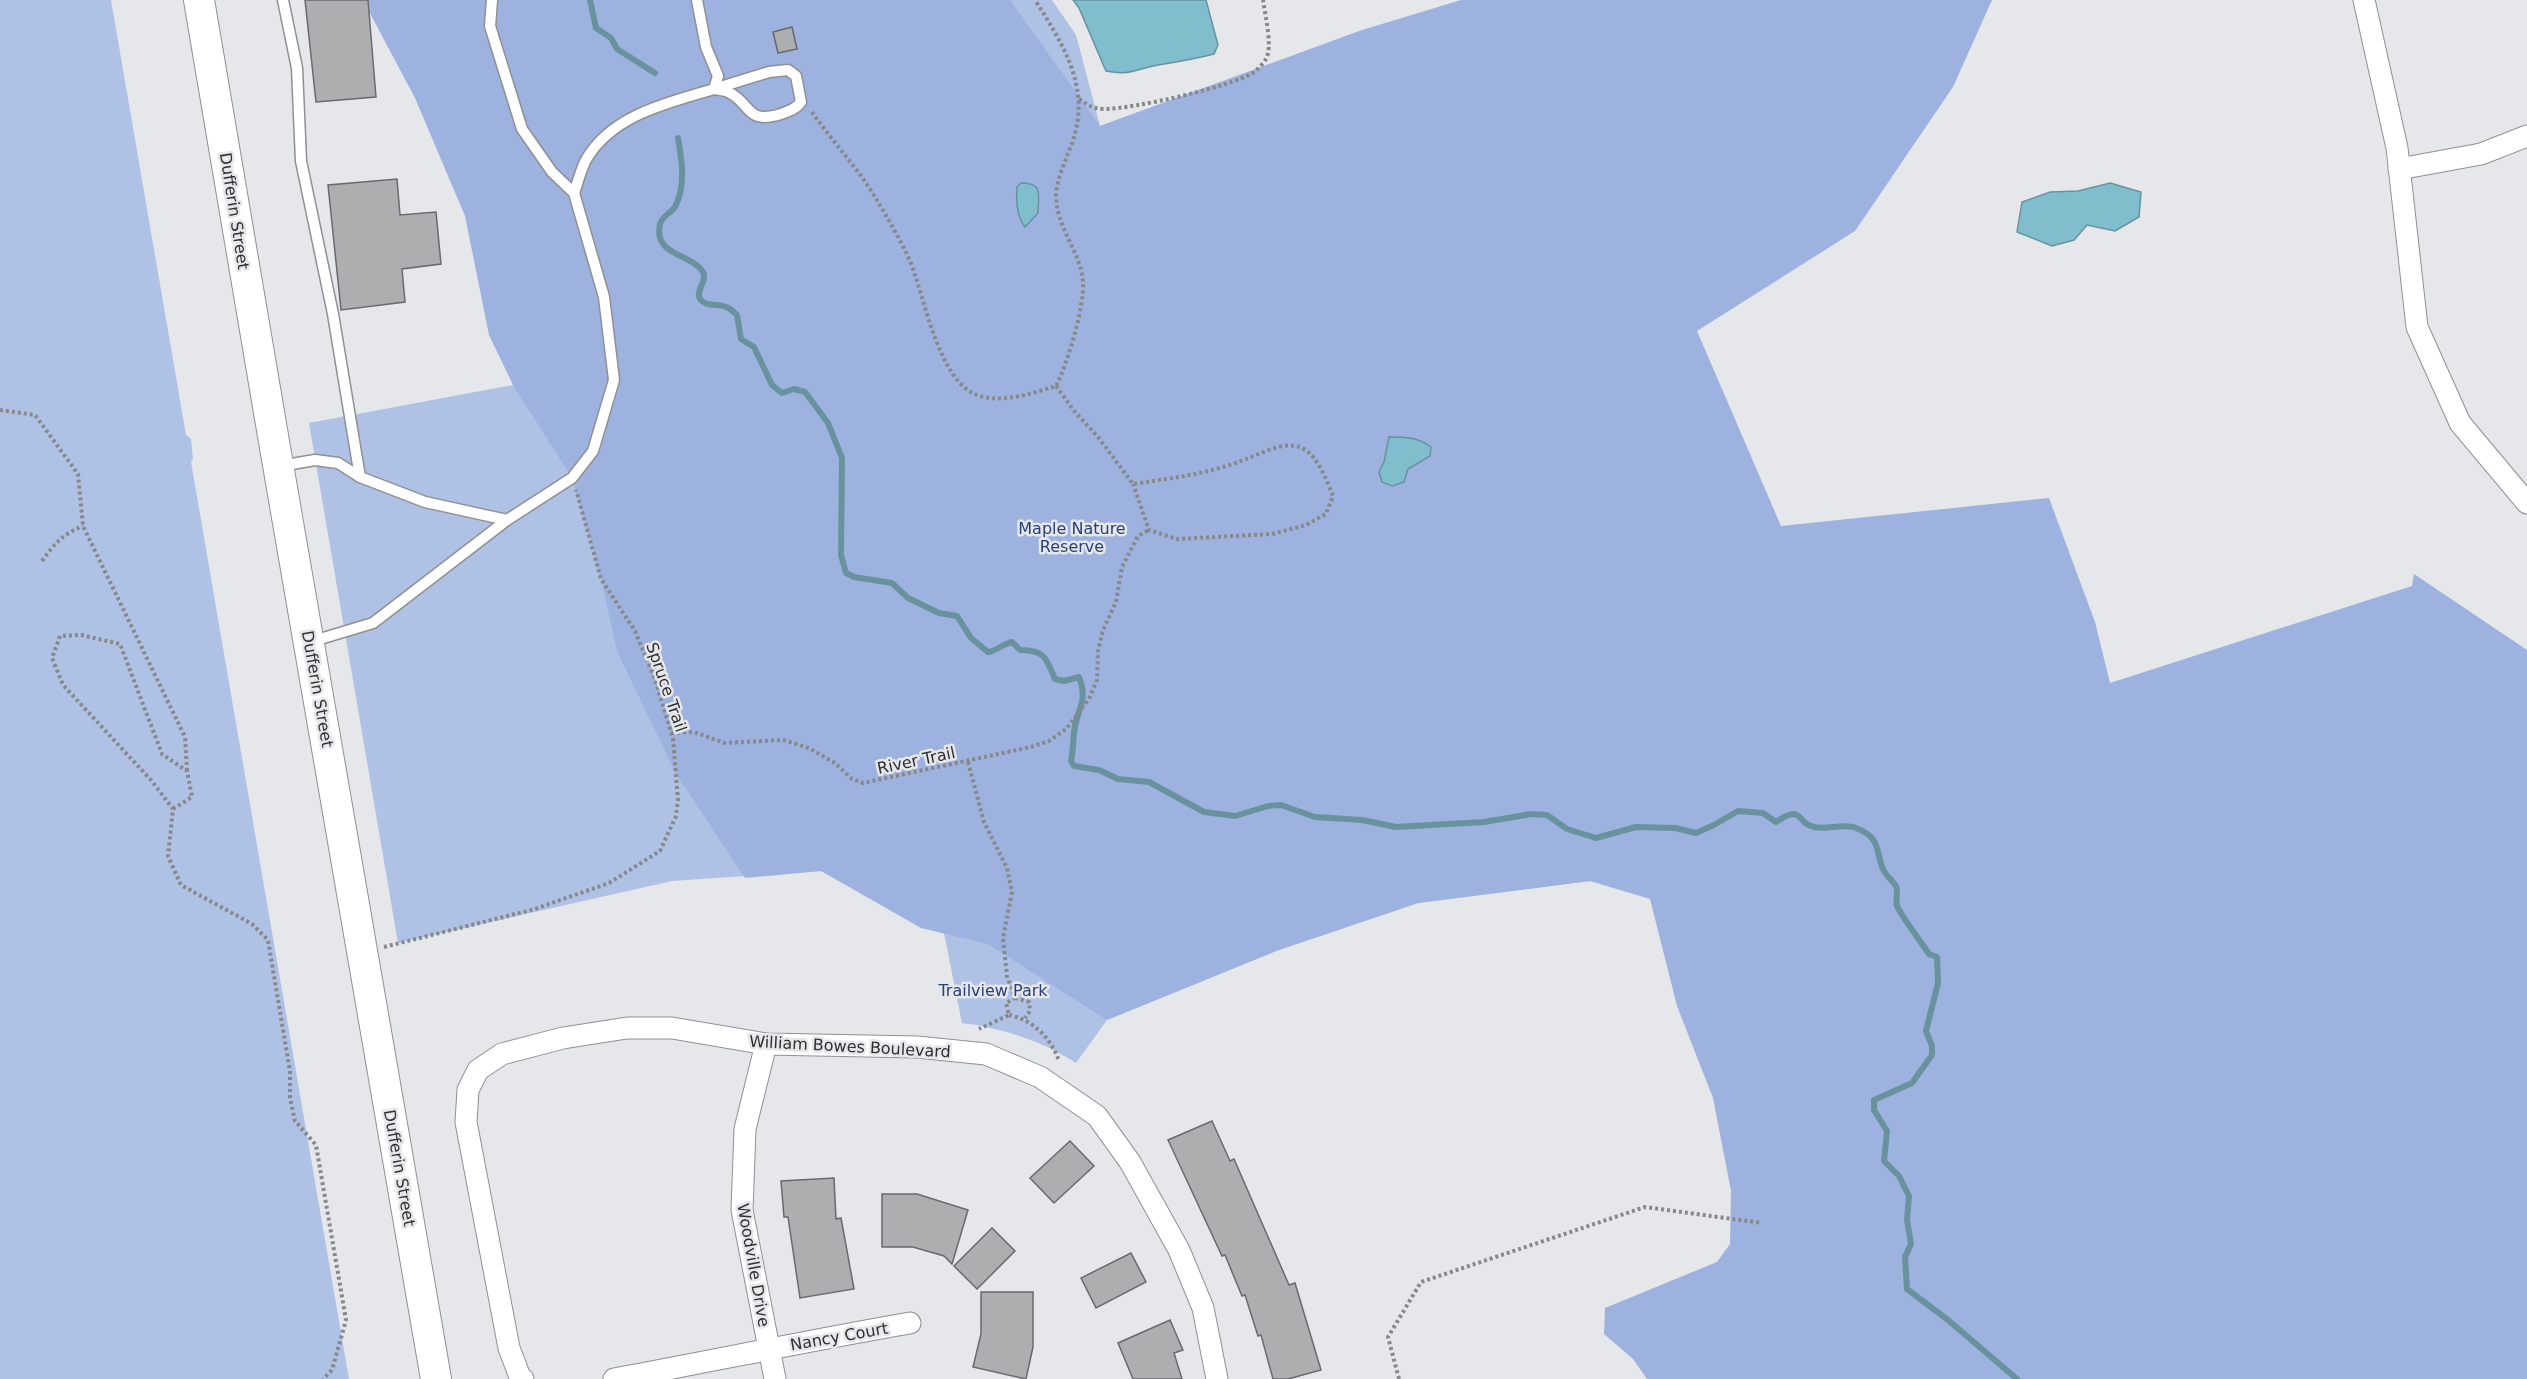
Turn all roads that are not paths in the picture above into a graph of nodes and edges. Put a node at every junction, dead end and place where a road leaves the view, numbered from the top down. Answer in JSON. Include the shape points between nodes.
{"nodes":[{"id":1,"x":199,"y":0,"type":"edge"},
{"id":2,"x":283,"y":0,"type":"edge"},
{"id":3,"x":492,"y":0,"type":"edge"},
{"id":4,"x":697,"y":0,"type":"edge"},
{"id":5,"x":2364,"y":0,"type":"edge"},
{"id":6,"x":714,"y":89,"type":"junction"},
{"id":7,"x":2527,"y":136,"type":"edge"},
{"id":8,"x":2399,"y":169,"type":"junction"},
{"id":9,"x":574,"y":193,"type":"junction"},
{"id":10,"x":277,"y":467,"type":"junction"},
{"id":11,"x":360,"y":477,"type":"junction"},
{"id":12,"x":2527,"y":503,"type":"edge"},
{"id":13,"x":507,"y":520,"type":"junction"},
{"id":14,"x":310,"y":642,"type":"junction"},
{"id":15,"x":766,"y":1044,"type":"junction"},
{"id":16,"x":910,"y":1323,"type":"dead end"},
{"id":17,"x":768,"y":1348,"type":"junction"},
{"id":18,"x":436,"y":1379,"type":"edge"},
{"id":19,"x":523,"y":1379,"type":"edge"},
{"id":20,"x":614,"y":1379,"type":"edge"},
{"id":21,"x":775,"y":1379,"type":"edge"},
{"id":22,"x":1217,"y":1379,"type":"edge"}],
"edges":[{"from":1,"to":10,"type":"main road","name":"Dufferin Street"},
{"from":2,"to":11,"type":"lane","via":[[297,68],[301,161],[333,314]]},
{"from":3,"to":9,"type":"lane","via":[[490,26],[522,129],[552,172]]},
{"from":4,"to":6,"type":"lane","via":[[706,47],[718,76]]},
{"from":5,"to":8,"type":"street"},
{"from":6,"to":6,"type":"lane","via":[[788,70],[796,76],[801,97],[797,107],[777,115],[758,116],[729,93]]},
{"from":6,"to":9,"type":"lane","via":[[652,108],[613,129],[587,158]]},
{"from":7,"to":8,"type":"street","via":[[2481,154]]},
{"from":8,"to":12,"type":"street","via":[[2417,327],[2460,423]]},
{"from":9,"to":13,"type":"lane","via":[[604,297],[614,380],[593,451],[572,478]]},
{"from":10,"to":11,"type":"lane","via":[[315,460],[338,463]]},
{"from":10,"to":14,"type":"main road","name":"Dufferin Street"},
{"from":11,"to":13,"type":"lane","via":[[425,502]]},
{"from":13,"to":14,"type":"lane","via":[[373,623]]},
{"from":14,"to":18,"type":"main road","name":"Dufferin Street"},
{"from":15,"to":17,"type":"street","name":"Woodville Drive","via":[[745,1129],[742,1210]]},
{"from":15,"to":19,"type":"street","name":"William Bowes Boulevard","via":[[672,1028],[627,1028],[563,1038],[502,1054],[478,1070],[468,1090],[466,1122],[509,1348]]},
{"from":15,"to":22,"type":"street","name":"William Bowes Boulevard","via":[[917,1047],[986,1054],[1040,1077],[1097,1116],[1130,1162],[1179,1250],[1203,1308]]},
{"from":16,"to":17,"type":"street","name":"Nancy Court"},
{"from":17,"to":20,"type":"street"},
{"from":17,"to":21,"type":"street","name":"Woodville Drive"}]}
